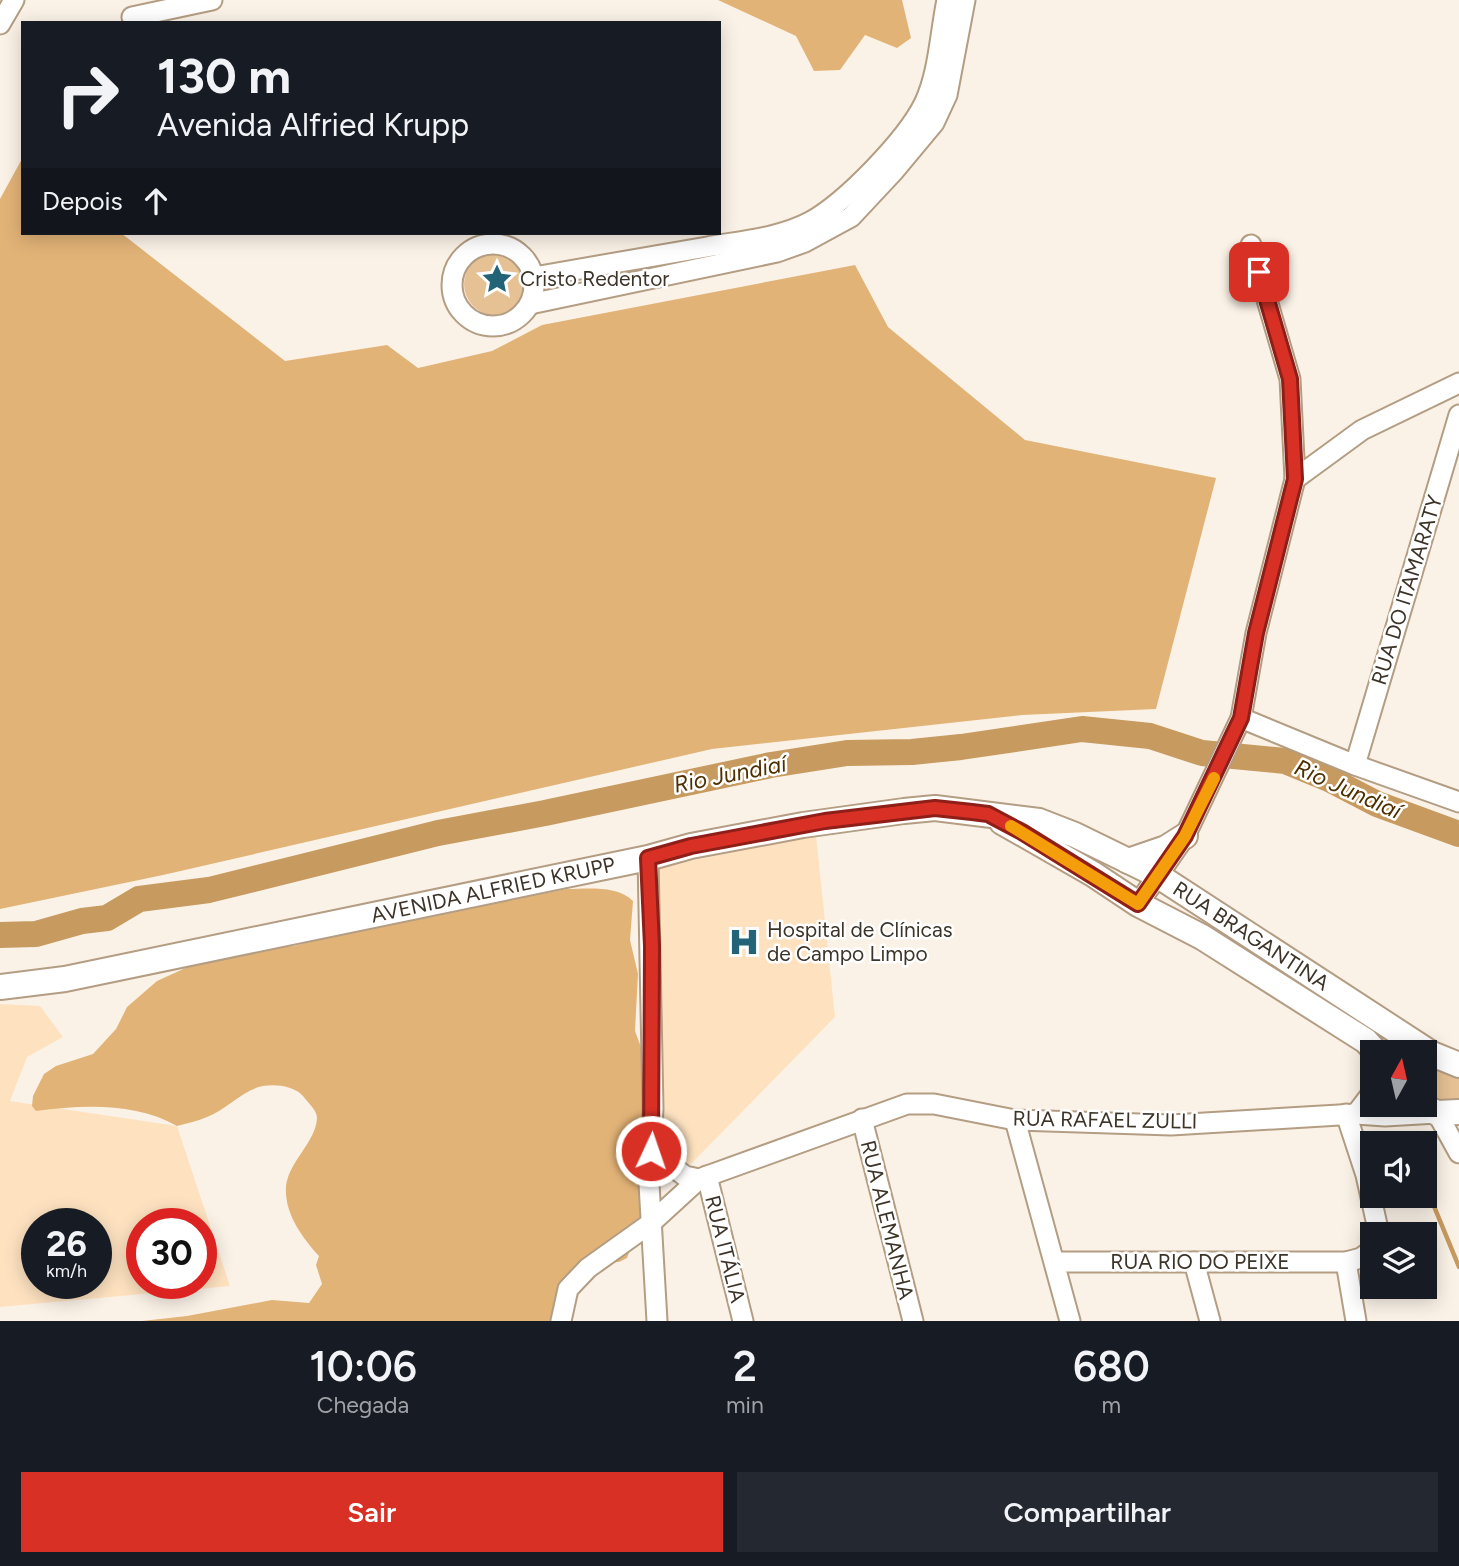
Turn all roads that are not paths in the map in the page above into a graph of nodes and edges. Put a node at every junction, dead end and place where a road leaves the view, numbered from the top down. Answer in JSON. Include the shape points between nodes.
{"nodes":[{"id":1,"x":14,"y":0,"type":"edge"},
{"id":2,"x":212,"y":0,"type":"edge"},
{"id":3,"x":965,"y":0,"type":"edge"},
{"id":4,"x":945,"y":7,"type":"edge"},
{"id":5,"x":132,"y":18,"type":"dead end"},
{"id":6,"x":0,"y":24,"type":"edge"},
{"id":7,"x":889,"y":164,"type":"junction"},
{"id":8,"x":1251,"y":245,"type":"dead end"},
{"id":9,"x":534,"y":277,"type":"junction"},
{"id":10,"x":530,"y":304,"type":"junction"},
{"id":11,"x":1459,"y":383,"type":"edge"},
{"id":12,"x":1459,"y":415,"type":"edge"},
{"id":13,"x":1295,"y":479,"type":"junction"},
{"id":14,"x":1241,"y":718,"type":"junction"},
{"id":15,"x":1355,"y":765,"type":"junction"},
{"id":16,"x":1459,"y":802,"type":"edge"},
{"id":17,"x":988,"y":814,"type":"junction"},
{"id":18,"x":1185,"y":836,"type":"junction"},
{"id":19,"x":648,"y":858,"type":"junction"},
{"id":20,"x":1128,"y":862,"type":"junction"},
{"id":21,"x":1157,"y":875,"type":"junction"},
{"id":22,"x":1138,"y":904,"type":"junction"},
{"id":23,"x":0,"y":987,"type":"edge"},
{"id":24,"x":1364,"y":1040,"type":"edge"},
{"id":25,"x":1408,"y":1040,"type":"edge"},
{"id":26,"x":1437,"y":1057,"type":"edge"},
{"id":27,"x":1459,"y":1065,"type":"edge"},
{"id":28,"x":1360,"y":1105,"type":"edge"},
{"id":29,"x":1438,"y":1110,"type":"edge"},
{"id":30,"x":1351,"y":1114,"type":"junction"},
{"id":31,"x":862,"y":1119,"type":"junction"},
{"id":32,"x":1015,"y":1120,"type":"junction"},
{"id":33,"x":651,"y":1151,"type":"junction"},
{"id":34,"x":1459,"y":1153,"type":"edge"},
{"id":35,"x":703,"y":1178,"type":"junction"},
{"id":36,"x":1376,"y":1222,"type":"edge"},
{"id":37,"x":651,"y":1223,"type":"junction"},
{"id":38,"x":1360,"y":1258,"type":"edge"},
{"id":39,"x":1055,"y":1262,"type":"junction"},
{"id":40,"x":1194,"y":1262,"type":"junction"},
{"id":41,"x":1346,"y":1262,"type":"junction"},
{"id":42,"x":561,"y":1321,"type":"edge"},
{"id":43,"x":657,"y":1321,"type":"edge"},
{"id":44,"x":743,"y":1321,"type":"edge"},
{"id":45,"x":913,"y":1321,"type":"edge"},
{"id":46,"x":1070,"y":1321,"type":"edge"},
{"id":47,"x":1210,"y":1321,"type":"edge"},
{"id":48,"x":1356,"y":1321,"type":"edge"}],
"edges":[{"from":1,"to":6,"type":"street"},
{"from":2,"to":5,"type":"street"},
{"from":3,"to":7,"type":"street","via":[[943,107]]},
{"from":4,"to":7,"type":"street","via":[[925,103]]},
{"from":7,"to":9,"type":"street","via":[[810,222],[769,236]]},
{"from":7,"to":10,"type":"street","via":[[851,217],[805,242],[777,252]]},
{"from":8,"to":13,"type":"street","via":[[1290,379]]},
{"from":9,"to":10,"type":"street"},
{"from":9,"to":10,"type":"street","via":[[522,255],[511,247],[486,244],[463,256],[452,279],[456,304],[486,326],[512,322]]},
{"from":11,"to":13,"type":"street","via":[[1362,430]]},
{"from":12,"to":15,"type":"street","name":"RUA DO ITAMARATY"},
{"from":13,"to":14,"type":"street","via":[[1256,633]]},
{"from":14,"to":15,"type":"street"},
{"from":14,"to":18,"type":"street"},
{"from":15,"to":16,"type":"street"},
{"from":17,"to":19,"type":"main road","name":"AVENIDA ALFRIED KRUPP","via":[[935,808],[904,811],[778,830]]},
{"from":17,"to":20,"type":"main road","name":"RUA BRAGANTINA","via":[[1039,821]]},
{"from":17,"to":22,"type":"main road","name":"RUA BRAGANTINA"},
{"from":18,"to":20,"type":"main road"},
{"from":18,"to":21,"type":"street"},
{"from":19,"to":23,"type":"main road","name":"AVENIDA ALFRIED KRUPP","via":[[65,979]]},
{"from":19,"to":33,"type":"street"},
{"from":20,"to":21,"type":"main road","name":"RUA BRAGANTINA"},
{"from":21,"to":22,"type":"street"},
{"from":21,"to":25,"type":"main road","name":"RUA BRAGANTINA"},
{"from":22,"to":24,"type":"main road","name":"RUA BRAGANTINA","via":[[1202,937]]},
{"from":26,"to":27,"type":"main road","name":"RUA BRAGANTINA"},
{"from":28,"to":30,"type":"street"},
{"from":29,"to":30,"type":"street","name":"RUA RAFAEL ZULLI","via":[[1385,1116]]},
{"from":29,"to":34,"type":"street"},
{"from":30,"to":32,"type":"street","name":"RUA RAFAEL ZULLI","via":[[1171,1125]]},
{"from":30,"to":36,"type":"street"},
{"from":31,"to":32,"type":"street","name":"RUA RAFAEL ZULLI","via":[[907,1104],[934,1104]]},
{"from":31,"to":35,"type":"street","name":"RUA RAFAEL ZULLI"},
{"from":31,"to":45,"type":"street","name":"RUA ALEMANHA"},
{"from":32,"to":39,"type":"street"},
{"from":33,"to":35,"type":"street","via":[[685,1176]]},
{"from":33,"to":37,"type":"street"},
{"from":35,"to":37,"type":"street"},
{"from":35,"to":44,"type":"street","name":"RUA ITÁLIA"},
{"from":37,"to":42,"type":"street","via":[[588,1268],[568,1289]]},
{"from":37,"to":43,"type":"street"},
{"from":38,"to":41,"type":"street"},
{"from":39,"to":40,"type":"street","name":"RUA RIO DO PEIXE"},
{"from":39,"to":46,"type":"street"},
{"from":40,"to":41,"type":"street","name":"RUA RIO DO PEIXE"},
{"from":40,"to":47,"type":"street"},
{"from":41,"to":48,"type":"street"}]}
